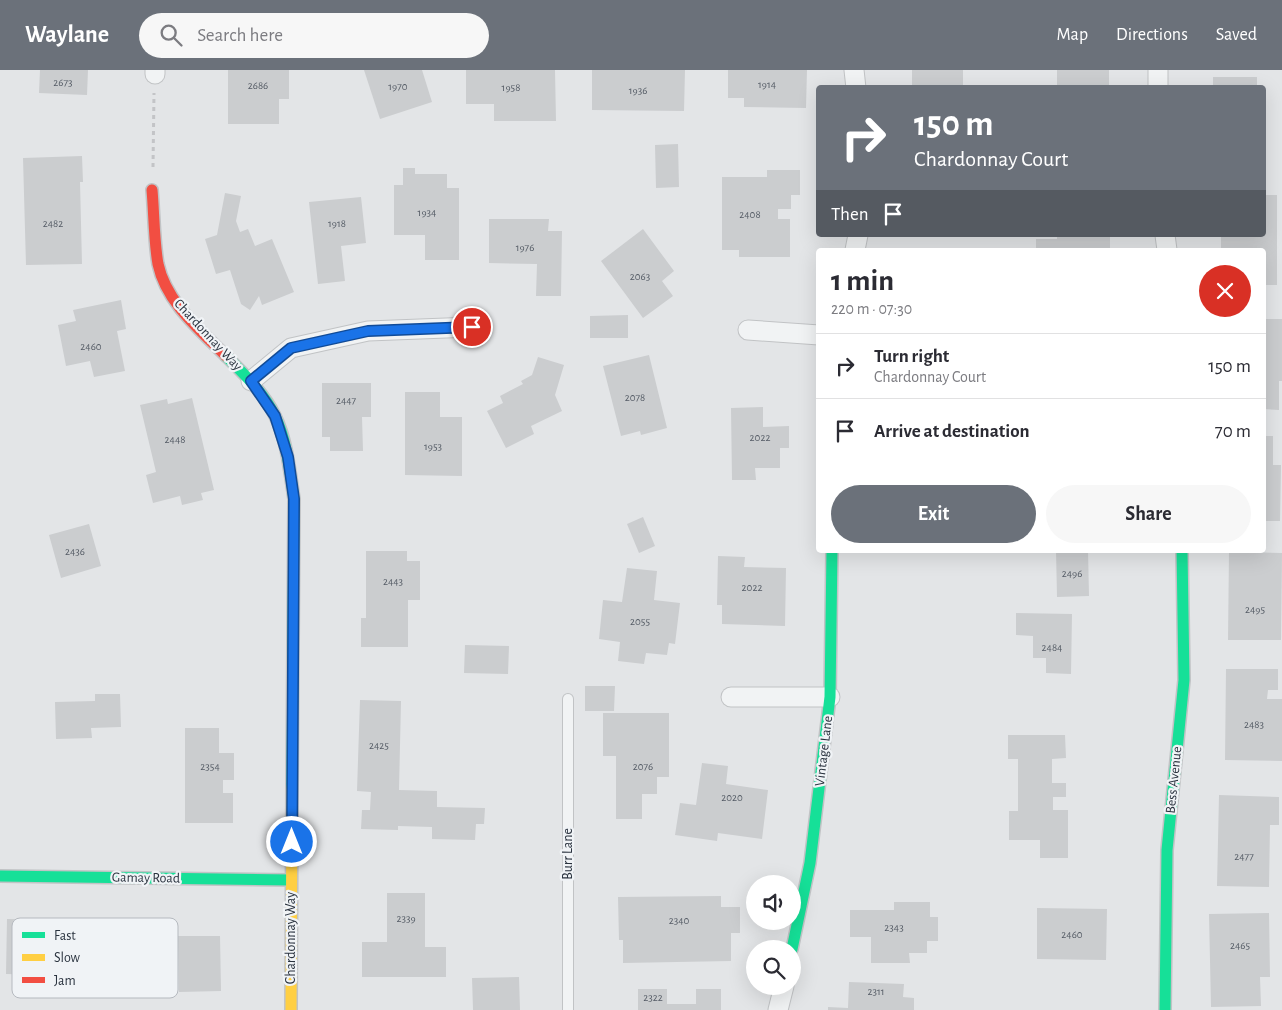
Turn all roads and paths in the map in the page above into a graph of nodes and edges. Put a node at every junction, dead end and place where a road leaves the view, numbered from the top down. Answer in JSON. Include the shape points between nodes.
{"nodes":[{"id":1,"x":854,"y":70,"type":"edge"},
{"id":2,"x":1158,"y":70,"type":"edge"},
{"id":3,"x":155,"y":72,"type":"edge"},
{"id":4,"x":856,"y":85,"type":"edge"},
{"id":5,"x":1158,"y":85,"type":"edge"},
{"id":6,"x":152,"y":190,"type":"joint"},
{"id":7,"x":472,"y":327,"type":"dead end"},
{"id":8,"x":748,"y":330,"type":"dead end"},
{"id":9,"x":816,"y":335,"type":"edge"},
{"id":10,"x":251,"y":381,"type":"junction"},
{"id":11,"x":832,"y":553,"type":"edge"},
{"id":12,"x":1182,"y":553,"type":"edge"},
{"id":13,"x":731,"y":697,"type":"dead end"},
{"id":14,"x":830,"y":697,"type":"junction"},
{"id":15,"x":568,"y":699,"type":"dead end"},
{"id":16,"x":0,"y":876,"type":"edge"},
{"id":17,"x":291,"y":880,"type":"junction"},
{"id":18,"x":794,"y":940,"type":"edge"},
{"id":19,"x":782,"y":995,"type":"edge"},
{"id":20,"x":291,"y":1010,"type":"edge"},
{"id":21,"x":568,"y":1010,"type":"edge"},
{"id":22,"x":778,"y":1010,"type":"edge"},
{"id":23,"x":1165,"y":1010,"type":"edge"}],
"edges":[{"from":1,"to":4,"type":"street"},
{"from":2,"to":5,"type":"street"},
{"from":3,"to":6,"type":"path"},
{"from":6,"to":10,"type":"street","name":"Chardonnay Way","via":[[158,264],[170,295]]},
{"from":7,"to":10,"type":"street","via":[[368,331],[291,348]]},
{"from":8,"to":9,"type":"street"},
{"from":10,"to":17,"type":"street","name":"Chardonnay Way","via":[[275,416],[288,457],[294,499]]},
{"from":11,"to":14,"type":"street","name":"Vintage Lane"},
{"from":12,"to":23,"type":"street","name":"Bess Avenue","via":[[1184,680],[1167,850]]},
{"from":13,"to":14,"type":"street"},
{"from":14,"to":18,"type":"street","name":"Vintage Lane","via":[[810,863]]},
{"from":15,"to":21,"type":"lane","name":"Burr Lane"},
{"from":16,"to":17,"type":"street","name":"Gamay Road"},
{"from":17,"to":20,"type":"street","name":"Chardonnay Way"},
{"from":19,"to":22,"type":"street"}]}
